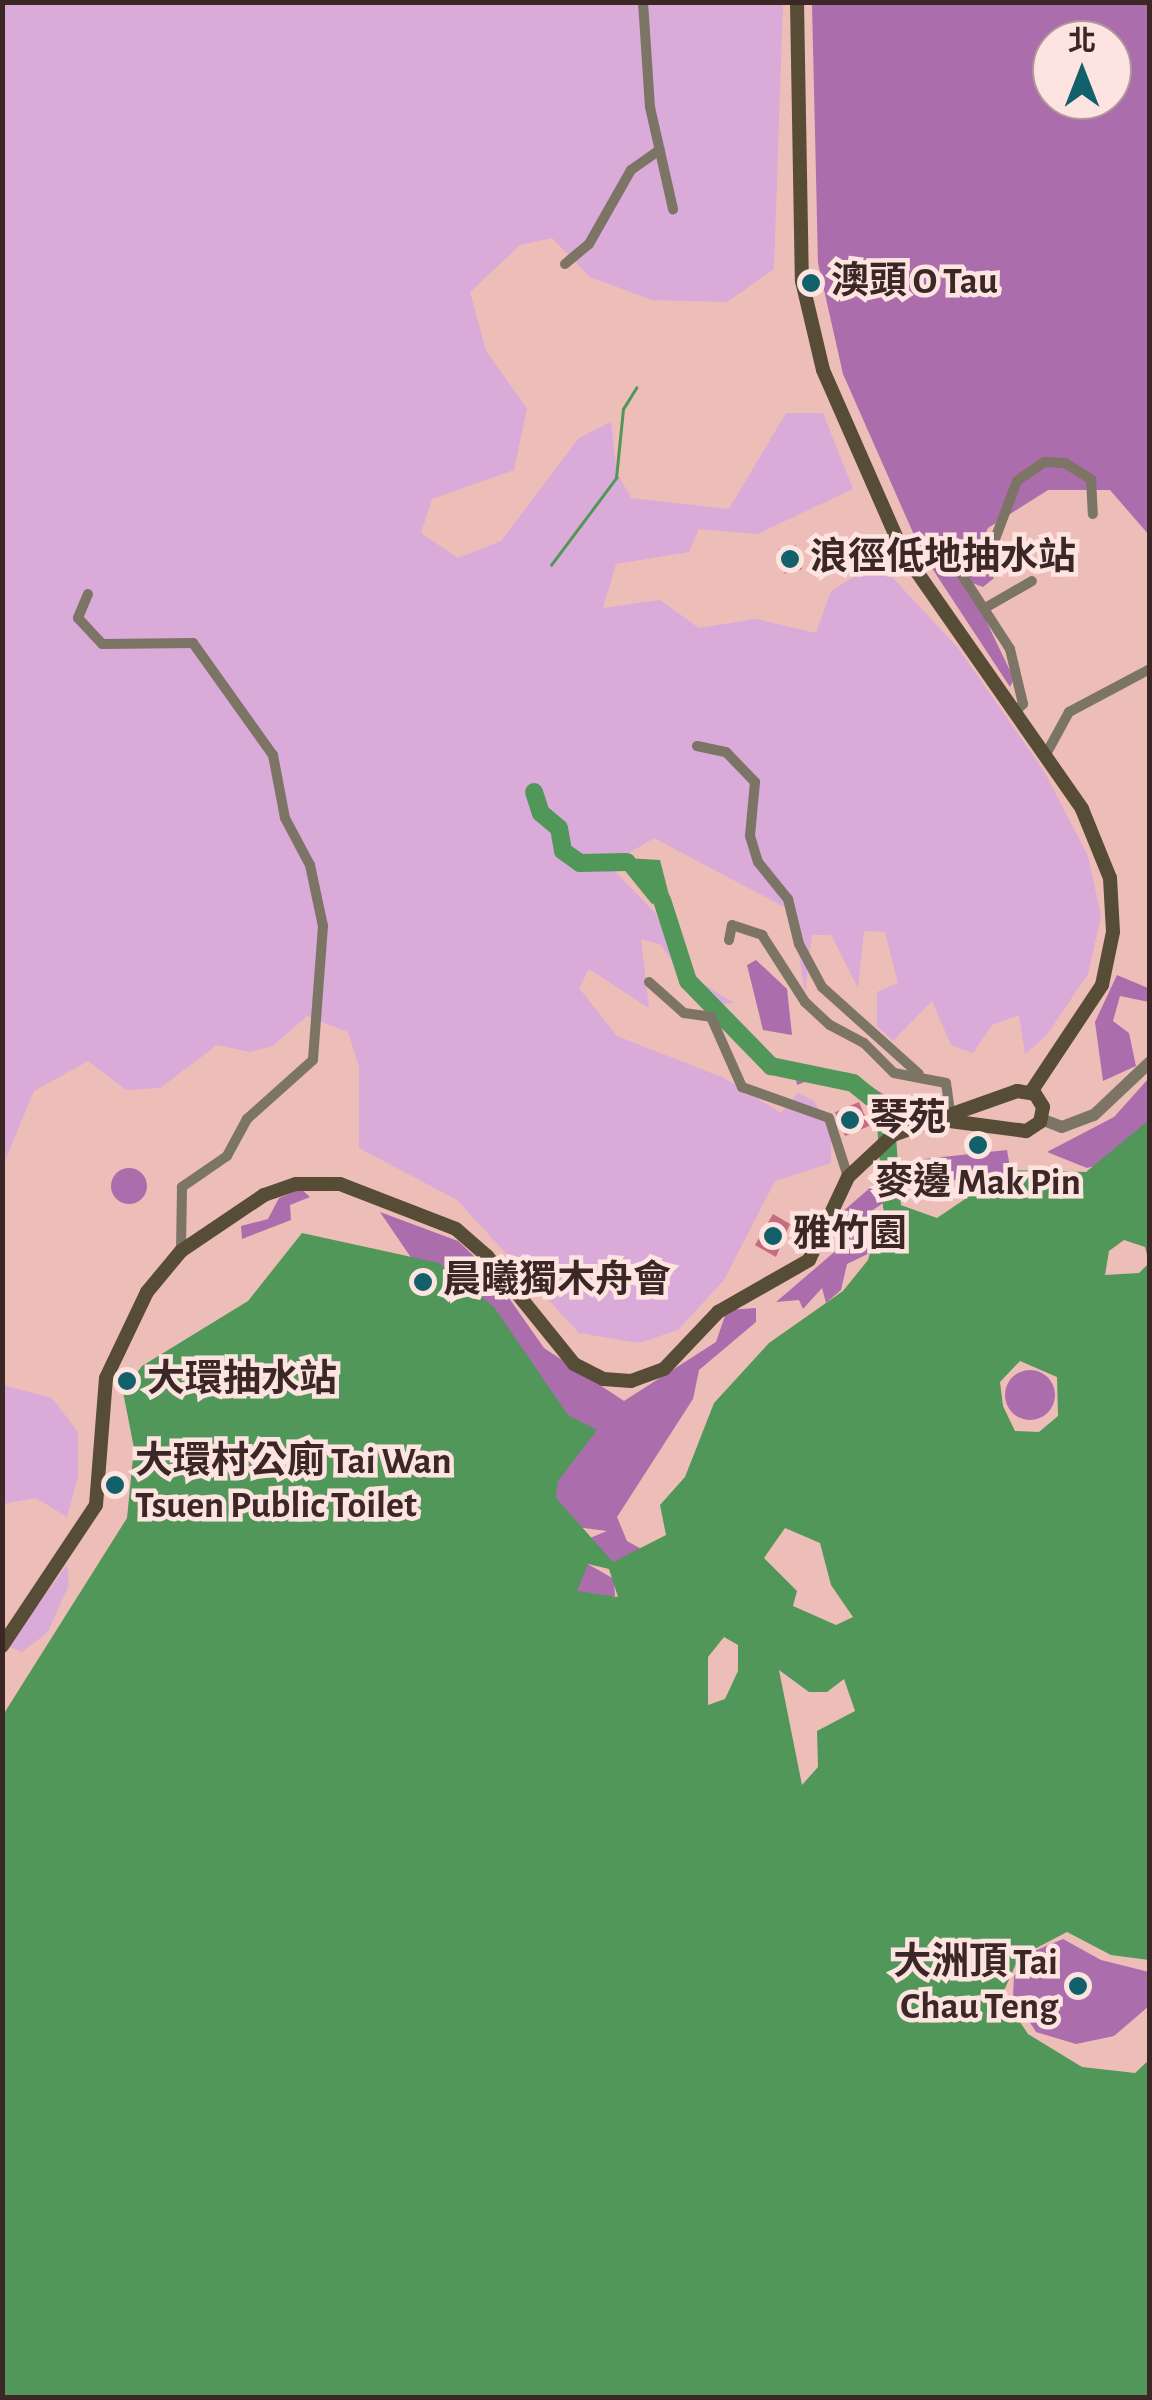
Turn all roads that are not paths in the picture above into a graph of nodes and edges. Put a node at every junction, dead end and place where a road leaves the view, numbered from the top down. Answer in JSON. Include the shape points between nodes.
{"nodes":[{"id":1,"x":643,"y":2,"type":"edge"},
{"id":2,"x":797,"y":2,"type":"edge"},
{"id":3,"x":660,"y":150,"type":"junction"},
{"id":4,"x":673,"y":209,"type":"dead end"},
{"id":5,"x":565,"y":264,"type":"dead end"},
{"id":6,"x":1093,"y":514,"type":"dead end"},
{"id":7,"x":1032,"y":580,"type":"dead end"},
{"id":8,"x":88,"y":594,"type":"dead end"},
{"id":9,"x":984,"y":608,"type":"junction"},
{"id":10,"x":1150,"y":669,"type":"edge"},
{"id":11,"x":1014,"y":713,"type":"junction"},
{"id":12,"x":697,"y":746,"type":"dead end"},
{"id":13,"x":1045,"y":756,"type":"junction"},
{"id":14,"x":729,"y":940,"type":"dead end"},
{"id":15,"x":649,"y":982,"type":"dead end"},
{"id":16,"x":1150,"y":1062,"type":"edge"},
{"id":17,"x":919,"y":1074,"type":"junction"},
{"id":18,"x":1031,"y":1092,"type":"junction"},
{"id":19,"x":1006,"y":1100,"type":"junction"},
{"id":20,"x":1041,"y":1119,"type":"junction"},
{"id":21,"x":950,"y":1120,"type":"junction"},
{"id":22,"x":1015,"y":1130,"type":"junction"},
{"id":23,"x":848,"y":1177,"type":"junction"},
{"id":24,"x":181,"y":1251,"type":"junction"},
{"id":25,"x":2,"y":1646,"type":"edge"}],
"edges":[{"from":1,"to":3,"type":"street"},
{"from":2,"to":11,"type":"main road","via":[[798,225],[816,350],[903,552]]},
{"from":3,"to":4,"type":"street"},
{"from":3,"to":5,"type":"street","via":[[630,170],[590,244]]},
{"from":6,"to":9,"type":"street","via":[[1096,488],[1076,468],[1047,462],[1021,476],[996,539],[958,569]]},
{"from":7,"to":9,"type":"street"},
{"from":8,"to":24,"type":"street","via":[[78,618],[102,644],[193,643],[273,755],[285,818],[310,865],[323,926],[313,1060],[247,1119],[227,1156],[182,1187]]},
{"from":9,"to":11,"type":"street","via":[[1018,674],[1023,706]]},
{"from":10,"to":13,"type":"street","via":[[1069,712]]},
{"from":11,"to":13,"type":"main road"},
{"from":12,"to":17,"type":"street","via":[[726,752],[755,782],[750,836],[758,862],[788,898],[799,944],[822,988]]},
{"from":13,"to":18,"type":"main road","via":[[1103,854],[1113,932],[1092,1010]]},
{"from":14,"to":17,"type":"street","via":[[732,925],[762,935],[805,1002],[830,1025],[864,1043],[894,1073]]},
{"from":15,"to":23,"type":"street","via":[[684,1013],[711,1018],[742,1087],[829,1118]]},
{"from":16,"to":20,"type":"street","via":[[1094,1115],[1062,1126]]},
{"from":17,"to":21,"type":"street","via":[[946,1083]]},
{"from":18,"to":19,"type":"main road"},
{"from":18,"to":20,"type":"main road"},
{"from":19,"to":21,"type":"main road"},
{"from":19,"to":22,"type":"main road","via":[[1004,1120]]},
{"from":20,"to":22,"type":"main road"},
{"from":21,"to":22,"type":"main road"},
{"from":21,"to":23,"type":"main road","via":[[887,1139]]},
{"from":23,"to":24,"type":"main road","via":[[810,1260],[718,1312],[664,1369],[631,1381],[578,1367],[461,1232],[347,1186],[271,1191]]},
{"from":24,"to":25,"type":"main road","via":[[147,1292],[109,1369],[94,1510]]}]}
